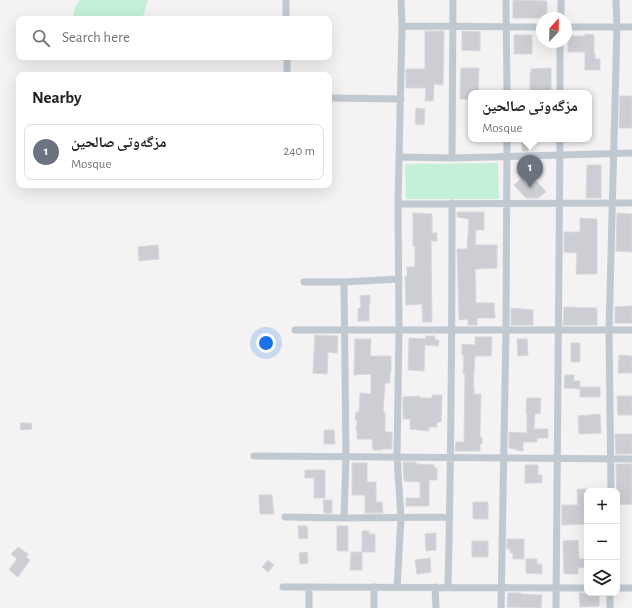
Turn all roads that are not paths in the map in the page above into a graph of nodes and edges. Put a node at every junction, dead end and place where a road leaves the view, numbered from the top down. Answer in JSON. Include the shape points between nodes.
{"nodes":[{"id":1,"x":286,"y":0,"type":"edge"},
{"id":2,"x":401,"y":0,"type":"edge"},
{"id":3,"x":453,"y":0,"type":"edge"},
{"id":4,"x":506,"y":0,"type":"edge"},
{"id":5,"x":561,"y":0,"type":"edge"},
{"id":6,"x":616,"y":0,"type":"edge"},
{"id":7,"x":561,"y":12,"type":"edge"},
{"id":8,"x":286,"y":16,"type":"edge"},
{"id":9,"x":402,"y":26,"type":"junction"},
{"id":10,"x":454,"y":27,"type":"junction"},
{"id":11,"x":507,"y":27,"type":"junction"},
{"id":12,"x":536,"y":27,"type":"edge"},
{"id":13,"x":572,"y":27,"type":"edge"},
{"id":14,"x":617,"y":27,"type":"junction"},
{"id":15,"x":632,"y":27,"type":"edge"},
{"id":16,"x":560,"y":48,"type":"edge"},
{"id":17,"x":287,"y":60,"type":"edge"},
{"id":18,"x":287,"y":72,"type":"edge"},
{"id":19,"x":507,"y":90,"type":"edge"},
{"id":20,"x":560,"y":90,"type":"edge"},
{"id":21,"x":332,"y":98,"type":"edge"},
{"id":22,"x":401,"y":99,"type":"junction"},
{"id":23,"x":508,"y":142,"type":"edge"},
{"id":24,"x":560,"y":142,"type":"edge"},
{"id":25,"x":632,"y":153,"type":"edge"},
{"id":26,"x":613,"y":154,"type":"junction"},
{"id":27,"x":560,"y":155,"type":"junction"},
{"id":28,"x":400,"y":157,"type":"junction"},
{"id":29,"x":508,"y":157,"type":"junction"},
{"id":30,"x":452,"y":158,"type":"junction"},
{"id":31,"x":452,"y":203,"type":"junction"},
{"id":32,"x":507,"y":203,"type":"junction"},
{"id":33,"x":559,"y":203,"type":"junction"},
{"id":34,"x":612,"y":203,"type":"junction"},
{"id":35,"x":632,"y":203,"type":"edge"},
{"id":36,"x":398,"y":204,"type":"junction"},
{"id":37,"x":399,"y":279,"type":"junction"},
{"id":38,"x":304,"y":282,"type":"dead end"},
{"id":39,"x":344,"y":282,"type":"junction"},
{"id":40,"x":295,"y":330,"type":"dead end"},
{"id":41,"x":345,"y":330,"type":"junction"},
{"id":42,"x":399,"y":330,"type":"junction"},
{"id":43,"x":452,"y":330,"type":"junction"},
{"id":44,"x":506,"y":330,"type":"junction"},
{"id":45,"x":558,"y":330,"type":"junction"},
{"id":46,"x":610,"y":330,"type":"junction"},
{"id":47,"x":632,"y":330,"type":"edge"},
{"id":48,"x":254,"y":456,"type":"dead end"},
{"id":49,"x":346,"y":457,"type":"junction"},
{"id":50,"x":397,"y":457,"type":"junction"},
{"id":51,"x":451,"y":457,"type":"junction"},
{"id":52,"x":503,"y":458,"type":"junction"},
{"id":53,"x":557,"y":458,"type":"junction"},
{"id":54,"x":612,"y":458,"type":"junction"},
{"id":55,"x":632,"y":458,"type":"edge"},
{"id":56,"x":611,"y":488,"type":"edge"},
{"id":57,"x":284,"y":517,"type":"dead end"},
{"id":58,"x":449,"y":517,"type":"junction"},
{"id":59,"x":344,"y":518,"type":"junction"},
{"id":60,"x":401,"y":518,"type":"junction"},
{"id":61,"x":283,"y":587,"type":"dead end"},
{"id":62,"x":309,"y":587,"type":"junction"},
{"id":63,"x":374,"y":587,"type":"junction"},
{"id":64,"x":397,"y":587,"type":"junction"},
{"id":65,"x":435,"y":587,"type":"junction"},
{"id":66,"x":448,"y":587,"type":"junction"},
{"id":67,"x":501,"y":588,"type":"junction"},
{"id":68,"x":556,"y":588,"type":"junction"},
{"id":69,"x":584,"y":588,"type":"edge"},
{"id":70,"x":620,"y":588,"type":"edge"},
{"id":71,"x":632,"y":588,"type":"edge"},
{"id":72,"x":610,"y":596,"type":"edge"},
{"id":73,"x":308,"y":608,"type":"edge"},
{"id":74,"x":374,"y":608,"type":"edge"},
{"id":75,"x":436,"y":608,"type":"edge"},
{"id":76,"x":501,"y":608,"type":"edge"},
{"id":77,"x":556,"y":608,"type":"edge"},
{"id":78,"x":610,"y":608,"type":"edge"}],
"edges":[{"from":1,"to":8,"type":"street"},
{"from":2,"to":9,"type":"street"},
{"from":3,"to":10,"type":"street"},
{"from":4,"to":11,"type":"street"},
{"from":5,"to":7,"type":"street"},
{"from":6,"to":14,"type":"street"},
{"from":9,"to":10,"type":"street"},
{"from":9,"to":22,"type":"street"},
{"from":10,"to":11,"type":"street"},
{"from":10,"to":30,"type":"street"},
{"from":11,"to":12,"type":"street"},
{"from":11,"to":19,"type":"street"},
{"from":13,"to":14,"type":"street"},
{"from":14,"to":15,"type":"street"},
{"from":14,"to":26,"type":"street"},
{"from":16,"to":20,"type":"street"},
{"from":17,"to":18,"type":"street"},
{"from":21,"to":22,"type":"street"},
{"from":22,"to":28,"type":"street"},
{"from":23,"to":29,"type":"street"},
{"from":24,"to":27,"type":"street"},
{"from":25,"to":26,"type":"street"},
{"from":26,"to":27,"type":"street"},
{"from":26,"to":34,"type":"street"},
{"from":27,"to":29,"type":"street"},
{"from":27,"to":33,"type":"street"},
{"from":28,"to":30,"type":"street"},
{"from":28,"to":36,"type":"street"},
{"from":29,"to":30,"type":"street"},
{"from":29,"to":32,"type":"street"},
{"from":31,"to":32,"type":"street"},
{"from":31,"to":36,"type":"street"},
{"from":31,"to":43,"type":"street"},
{"from":32,"to":33,"type":"street"},
{"from":32,"to":44,"type":"street"},
{"from":33,"to":34,"type":"street"},
{"from":33,"to":45,"type":"street"},
{"from":34,"to":35,"type":"street"},
{"from":34,"to":46,"type":"street"},
{"from":36,"to":37,"type":"street"},
{"from":37,"to":39,"type":"street"},
{"from":37,"to":42,"type":"street"},
{"from":38,"to":39,"type":"street"},
{"from":39,"to":41,"type":"street"},
{"from":40,"to":41,"type":"street"},
{"from":41,"to":42,"type":"street"},
{"from":41,"to":49,"type":"street"},
{"from":42,"to":43,"type":"street"},
{"from":42,"to":50,"type":"street"},
{"from":43,"to":44,"type":"street"},
{"from":43,"to":51,"type":"street"},
{"from":44,"to":45,"type":"street"},
{"from":44,"to":52,"type":"street"},
{"from":45,"to":46,"type":"street"},
{"from":45,"to":53,"type":"street"},
{"from":46,"to":47,"type":"street"},
{"from":46,"to":54,"type":"street"},
{"from":48,"to":49,"type":"street"},
{"from":49,"to":50,"type":"street"},
{"from":49,"to":59,"type":"street"},
{"from":50,"to":51,"type":"street"},
{"from":50,"to":60,"type":"street"},
{"from":51,"to":52,"type":"street"},
{"from":51,"to":58,"type":"street"},
{"from":52,"to":53,"type":"street"},
{"from":52,"to":67,"type":"street"},
{"from":53,"to":54,"type":"street"},
{"from":53,"to":68,"type":"street"},
{"from":54,"to":55,"type":"street"},
{"from":54,"to":56,"type":"street"},
{"from":57,"to":59,"type":"street"},
{"from":58,"to":60,"type":"street"},
{"from":58,"to":66,"type":"street"},
{"from":59,"to":60,"type":"street"},
{"from":60,"to":64,"type":"street"},
{"from":61,"to":62,"type":"street"},
{"from":62,"to":63,"type":"street"},
{"from":62,"to":73,"type":"street"},
{"from":63,"to":64,"type":"street"},
{"from":63,"to":74,"type":"street"},
{"from":64,"to":65,"type":"street"},
{"from":65,"to":66,"type":"street"},
{"from":65,"to":75,"type":"street"},
{"from":66,"to":67,"type":"street"},
{"from":67,"to":68,"type":"street"},
{"from":67,"to":76,"type":"street"},
{"from":68,"to":69,"type":"street"},
{"from":68,"to":77,"type":"street"},
{"from":70,"to":71,"type":"street"},
{"from":72,"to":78,"type":"street"}]}
